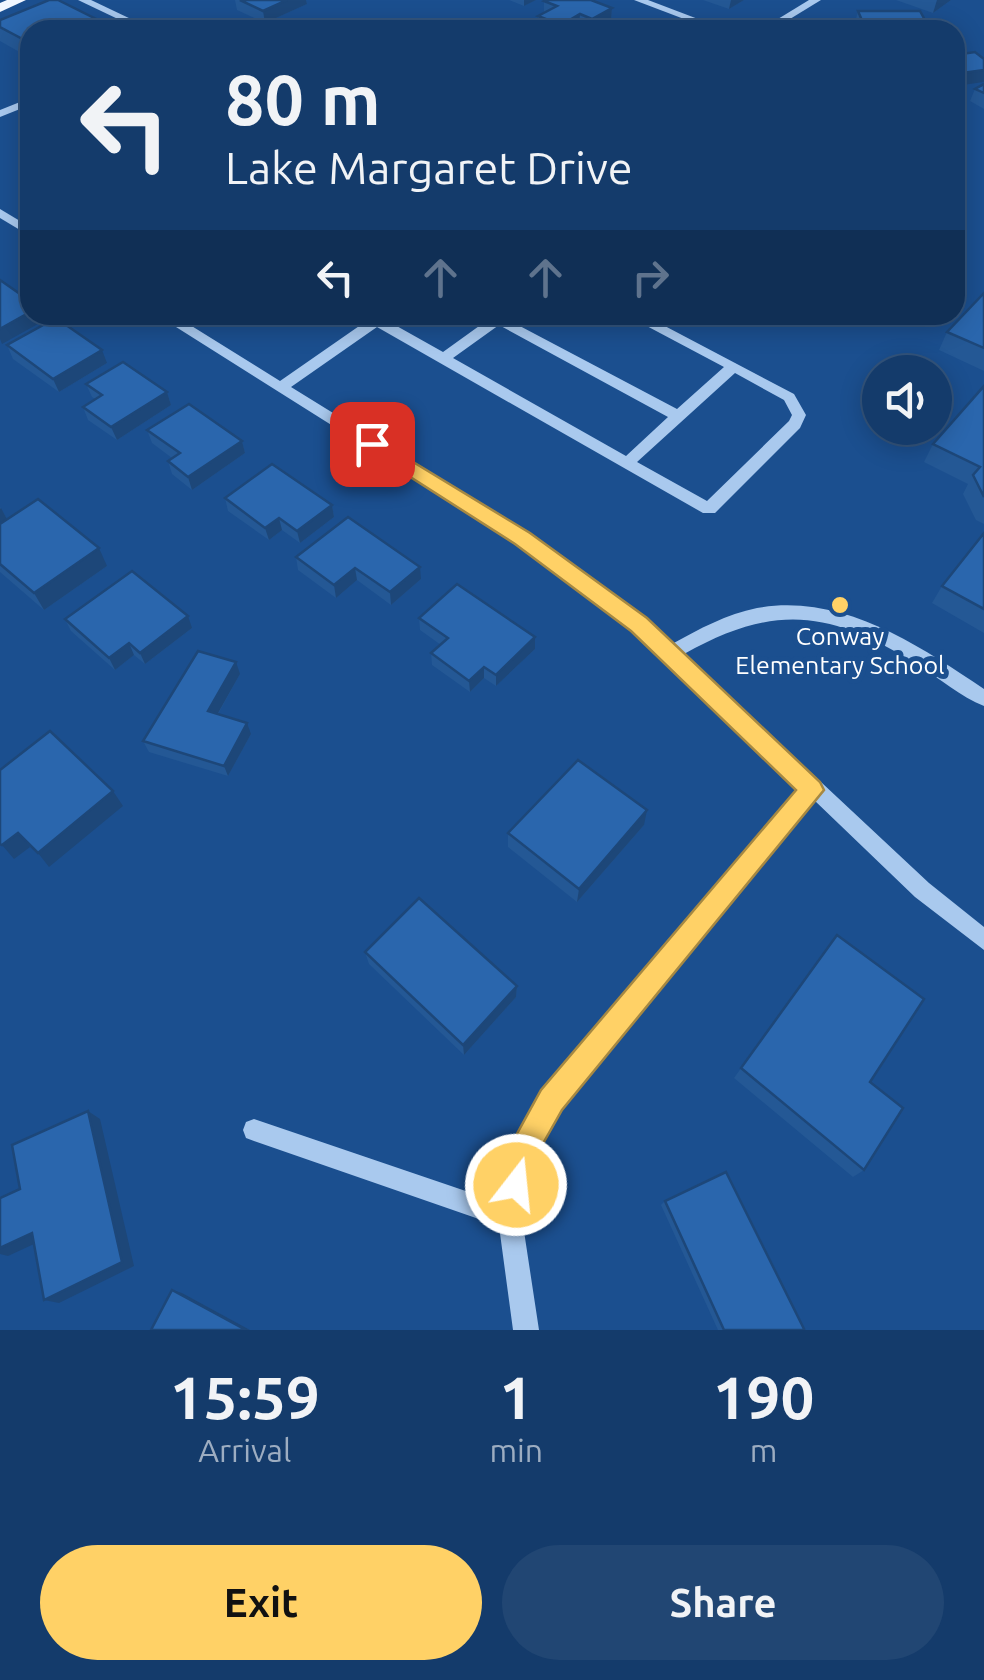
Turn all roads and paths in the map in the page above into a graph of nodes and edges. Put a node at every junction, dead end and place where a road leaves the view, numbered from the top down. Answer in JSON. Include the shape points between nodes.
{"nodes":[{"id":1,"x":20,"y":0,"type":"edge"},
{"id":2,"x":83,"y":0,"type":"edge"},
{"id":3,"x":639,"y":0,"type":"edge"},
{"id":4,"x":816,"y":0,"type":"edge"},
{"id":5,"x":0,"y":8,"type":"edge"},
{"id":6,"x":127,"y":20,"type":"edge"},
{"id":7,"x":694,"y":20,"type":"edge"},
{"id":8,"x":783,"y":20,"type":"edge"},
{"id":9,"x":180,"y":325,"type":"edge"},
{"id":10,"x":371,"y":325,"type":"edge"},
{"id":11,"x":392,"y":325,"type":"edge"},
{"id":12,"x":490,"y":325,"type":"edge"},
{"id":13,"x":509,"y":325,"type":"edge"},
{"id":14,"x":653,"y":325,"type":"edge"},
{"id":15,"x":444,"y":358,"type":"junction"},
{"id":16,"x":734,"y":366,"type":"junction"},
{"id":17,"x":281,"y":387,"type":"junction"},
{"id":18,"x":678,"y":416,"type":"junction"},
{"id":19,"x":627,"y":463,"type":"junction"},
{"id":20,"x":671,"y":652,"type":"junction"},
{"id":21,"x":984,"y":699,"type":"edge"},
{"id":22,"x":812,"y":790,"type":"junction"},
{"id":23,"x":984,"y":940,"type":"edge"},
{"id":24,"x":254,"y":1130,"type":"dead end"},
{"id":25,"x":510,"y":1218,"type":"junction"},
{"id":26,"x":526,"y":1330,"type":"edge"}],
"edges":[{"from":1,"to":5,"type":"main road"},
{"from":2,"to":6,"type":"street"},
{"from":3,"to":7,"type":"street"},
{"from":4,"to":8,"type":"street"},
{"from":9,"to":17,"type":"street"},
{"from":10,"to":17,"type":"street"},
{"from":11,"to":15,"type":"street"},
{"from":12,"to":15,"type":"street"},
{"from":13,"to":18,"type":"street"},
{"from":14,"to":16,"type":"street"},
{"from":15,"to":19,"type":"street"},
{"from":16,"to":18,"type":"street"},
{"from":16,"to":19,"type":"street","via":[[790,397],[799,415],[709,509]]},
{"from":17,"to":20,"type":"street","via":[[522,538]]},
{"from":18,"to":19,"type":"street"},
{"from":20,"to":21,"type":"street","via":[[755,612],[814,612],[856,622]]},
{"from":20,"to":22,"type":"street"},
{"from":22,"to":23,"type":"street"},
{"from":22,"to":25,"type":"street","via":[[551,1100],[522,1152]]},
{"from":24,"to":25,"type":"street"},
{"from":25,"to":26,"type":"street"}]}
